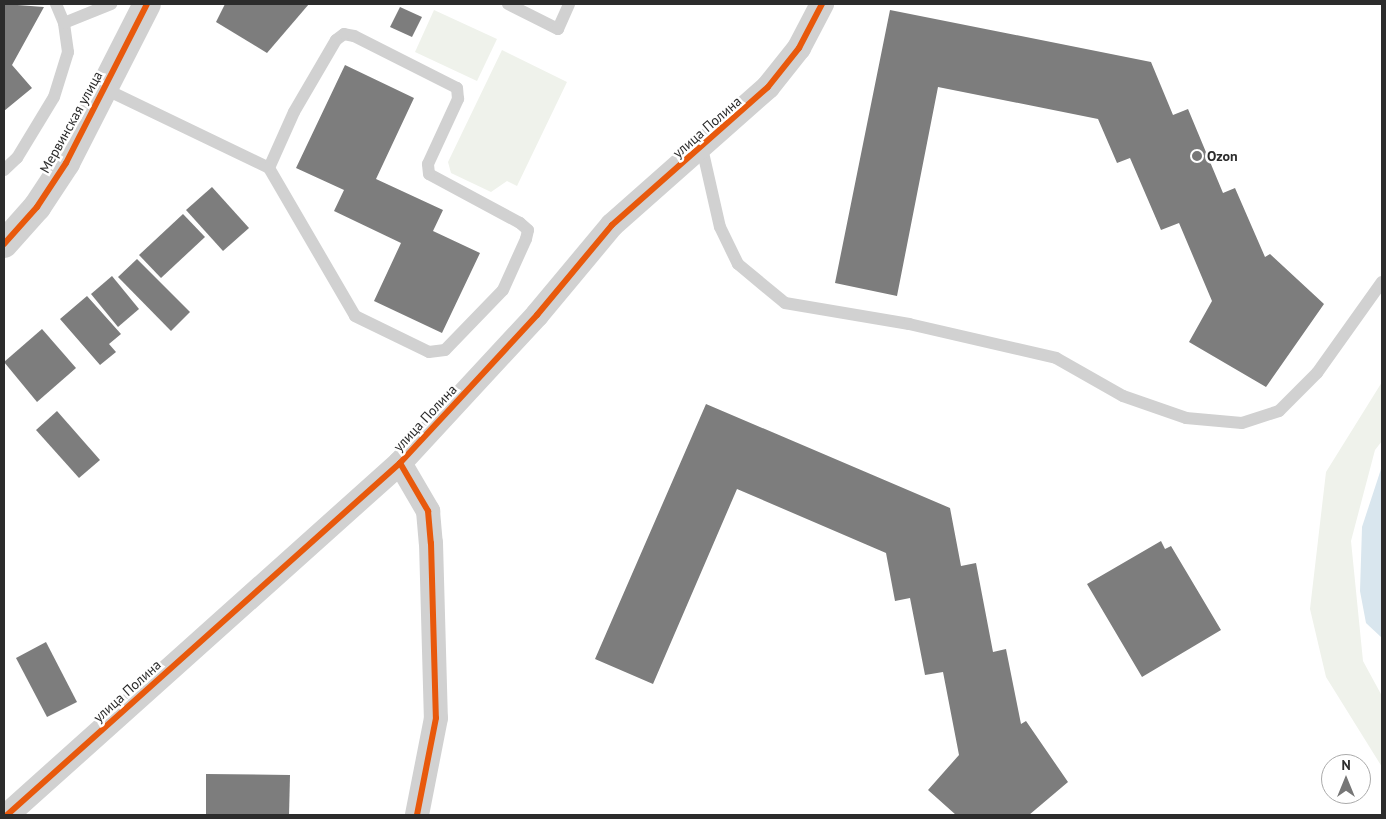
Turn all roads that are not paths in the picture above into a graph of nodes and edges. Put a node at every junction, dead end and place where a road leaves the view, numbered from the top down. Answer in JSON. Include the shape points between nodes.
{"nodes":[{"id":1,"x":56,"y":4,"type":"edge"},
{"id":2,"x":111,"y":4,"type":"edge"},
{"id":3,"x":147,"y":4,"type":"edge"},
{"id":4,"x":508,"y":4,"type":"edge"},
{"id":5,"x":569,"y":4,"type":"edge"},
{"id":6,"x":822,"y":4,"type":"edge"},
{"id":7,"x":64,"y":23,"type":"junction"},
{"id":8,"x":105,"y":89,"type":"junction"},
{"id":9,"x":702,"y":148,"type":"junction"},
{"id":10,"x":269,"y":168,"type":"junction"},
{"id":11,"x":4,"y":170,"type":"edge"},
{"id":12,"x":4,"y":244,"type":"edge"},
{"id":13,"x":1382,"y":282,"type":"edge"},
{"id":14,"x":400,"y":463,"type":"junction"},
{"id":15,"x":6,"y":815,"type":"edge"},
{"id":16,"x":417,"y":815,"type":"edge"}],
"edges":[{"from":1,"to":7,"type":"lane"},
{"from":2,"to":7,"type":"lane"},
{"from":3,"to":8,"type":"street","name":"Мервинская улица"},
{"from":4,"to":5,"type":"lane","via":[[558,29]]},
{"from":6,"to":9,"type":"street","name":"улица Полина","via":[[799,48],[768,87]]},
{"from":7,"to":11,"type":"lane","via":[[68,52],[54,97],[17,158]]},
{"from":8,"to":10,"type":"lane"},
{"from":8,"to":12,"type":"street","name":"Мервинская улица","via":[[37,207]]},
{"from":9,"to":13,"type":"lane","via":[[720,227],[738,264],[785,303],[909,324],[1056,358],[1123,396],[1186,418],[1242,423],[1279,411],[1317,373]]},
{"from":9,"to":14,"type":"street","name":"улица Полина","via":[[612,225],[537,315]]},
{"from":10,"to":10,"type":"lane","via":[[355,316],[429,352],[445,350],[503,290],[526,239],[528,230],[520,223],[429,174],[428,164],[458,99],[457,88],[354,36],[344,34],[336,40],[294,112]]},
{"from":14,"to":15,"type":"street","name":"улица Полина"},
{"from":14,"to":16,"type":"street","via":[[428,511],[431,543],[436,718]]}]}
